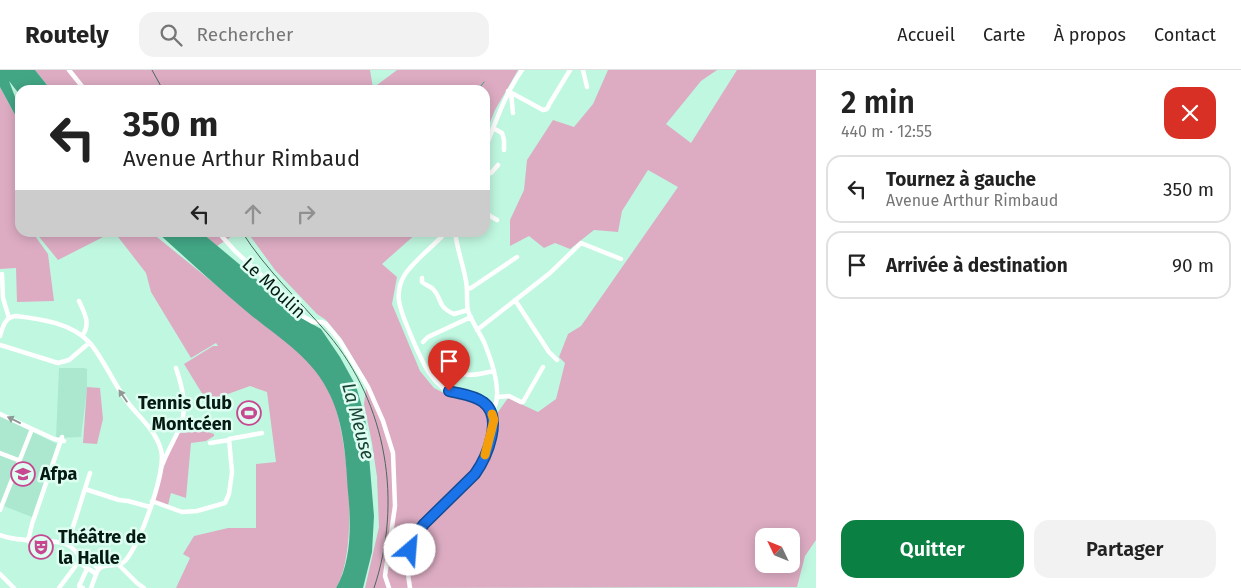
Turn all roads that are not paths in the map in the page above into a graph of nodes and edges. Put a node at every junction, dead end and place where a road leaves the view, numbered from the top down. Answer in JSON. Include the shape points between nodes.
{"nodes":[{"id":1,"x":69,"y":70,"type":"edge"},
{"id":2,"x":522,"y":70,"type":"edge"},
{"id":3,"x":570,"y":70,"type":"edge"},
{"id":4,"x":583,"y":70,"type":"edge"},
{"id":5,"x":81,"y":85,"type":"edge"},
{"id":6,"x":587,"y":88,"type":"dead end"},
{"id":7,"x":510,"y":92,"type":"junction"},
{"id":8,"x":513,"y":113,"type":"dead end"},
{"id":9,"x":493,"y":128,"type":"junction"},
{"id":10,"x":490,"y":136,"type":"edge"},
{"id":11,"x":504,"y":150,"type":"dead end"},
{"id":12,"x":498,"y":165,"type":"dead end"},
{"id":13,"x":490,"y":173,"type":"edge"},
{"id":14,"x":490,"y":216,"type":"edge"},
{"id":15,"x":497,"y":220,"type":"dead end"},
{"id":16,"x":222,"y":237,"type":"edge"},
{"id":17,"x":441,"y":237,"type":"edge"},
{"id":18,"x":455,"y":237,"type":"edge"},
{"id":19,"x":517,"y":257,"type":"dead end"},
{"id":20,"x":621,"y":259,"type":"dead end"},
{"id":21,"x":2,"y":274,"type":"dead end"},
{"id":22,"x":422,"y":278,"type":"dead end"},
{"id":23,"x":467,"y":289,"type":"junction"},
{"id":24,"x":515,"y":300,"type":"junction"},
{"id":25,"x":79,"y":301,"type":"dead end"},
{"id":26,"x":468,"y":310,"type":"junction"},
{"id":27,"x":471,"y":317,"type":"junction"},
{"id":28,"x":9,"y":318,"type":"junction"},
{"id":29,"x":476,"y":330,"type":"junction"},
{"id":30,"x":0,"y":336,"type":"edge"},
{"id":31,"x":82,"y":336,"type":"junction"},
{"id":32,"x":89,"y":342,"type":"junction"},
{"id":33,"x":423,"y":342,"type":"dead end"},
{"id":34,"x":0,"y":345,"type":"edge"},
{"id":35,"x":557,"y":360,"type":"dead end"},
{"id":36,"x":447,"y":363,"type":"dead end"},
{"id":37,"x":543,"y":367,"type":"dead end"},
{"id":38,"x":176,"y":368,"type":"dead end"},
{"id":39,"x":494,"y":371,"type":"junction"},
{"id":40,"x":498,"y":397,"type":"junction"},
{"id":41,"x":492,"y":412,"type":"junction"},
{"id":42,"x":0,"y":414,"type":"edge"},
{"id":43,"x":32,"y":429,"type":"junction"},
{"id":44,"x":262,"y":432,"type":"dead end"},
{"id":45,"x":229,"y":440,"type":"junction"},
{"id":46,"x":210,"y":443,"type":"dead end"},
{"id":47,"x":0,"y":453,"type":"edge"},
{"id":48,"x":18,"y":460,"type":"junction"},
{"id":49,"x":162,"y":467,"type":"junction"},
{"id":50,"x":90,"y":473,"type":"dead end"},
{"id":51,"x":85,"y":489,"type":"junction"},
{"id":52,"x":152,"y":501,"type":"junction"},
{"id":53,"x":150,"y":507,"type":"junction"},
{"id":54,"x":0,"y":510,"type":"edge"},
{"id":55,"x":71,"y":533,"type":"dead end"},
{"id":56,"x":0,"y":535,"type":"edge"},
{"id":57,"x":28,"y":541,"type":"junction"},
{"id":58,"x":79,"y":560,"type":"junction"},
{"id":59,"x":119,"y":565,"type":"junction"},
{"id":60,"x":87,"y":569,"type":"junction"},
{"id":61,"x":98,"y":570,"type":"junction"},
{"id":62,"x":0,"y":574,"type":"edge"},
{"id":63,"x":0,"y":579,"type":"edge"},
{"id":64,"x":9,"y":584,"type":"junction"},
{"id":65,"x":14,"y":588,"type":"edge"},
{"id":66,"x":59,"y":588,"type":"edge"},
{"id":67,"x":80,"y":588,"type":"edge"},
{"id":68,"x":92,"y":588,"type":"edge"},
{"id":69,"x":144,"y":588,"type":"edge"},
{"id":70,"x":389,"y":588,"type":"edge"},
{"id":71,"x":410,"y":588,"type":"edge"}],
"edges":[{"from":1,"to":5,"type":"street"},
{"from":2,"to":7,"type":"street"},
{"from":3,"to":7,"type":"street","via":[[547,109],[543,110]]},
{"from":4,"to":6,"type":"street"},
{"from":7,"to":8,"type":"street"},
{"from":7,"to":9,"type":"street"},
{"from":9,"to":10,"type":"street"},
{"from":9,"to":11,"type":"street","via":[[502,133]]},
{"from":12,"to":13,"type":"street"},
{"from":14,"to":15,"type":"street"},
{"from":16,"to":70,"type":"street","name":"Le Moulin","via":[[297,312],[315,323],[326,324],[363,379],[383,421],[393,454],[395,506],[385,576]]},
{"from":17,"to":41,"type":"street","via":[[404,276],[399,292],[401,307],[434,380],[449,391],[480,400]]},
{"from":18,"to":23,"type":"street"},
{"from":19,"to":23,"type":"street"},
{"from":20,"to":24,"type":"street","via":[[581,243]]},
{"from":21,"to":28,"type":"street","via":[[3,298]]},
{"from":22,"to":26,"type":"street","via":[[422,282],[433,289],[445,310],[454,314]]},
{"from":23,"to":26,"type":"street"},
{"from":24,"to":29,"type":"street"},
{"from":24,"to":35,"type":"street"},
{"from":25,"to":31,"type":"street","via":[[87,323]]},
{"from":26,"to":27,"type":"street"},
{"from":27,"to":29,"type":"street"},
{"from":27,"to":33,"type":"street"},
{"from":28,"to":30,"type":"street"},
{"from":28,"to":31,"type":"street","via":[[16,316],[53,322]]},
{"from":29,"to":39,"type":"street","via":[[484,342]]},
{"from":31,"to":32,"type":"street"},
{"from":32,"to":34,"type":"street","via":[[62,365]]},
{"from":49,"to":32,"type":"street","one_way":true,"via":[[162,452],[151,430],[128,404]]},
{"from":36,"to":39,"type":"street","via":[[462,375]]},
{"from":37,"to":40,"type":"street","via":[[523,402],[509,396]]},
{"from":38,"to":49,"type":"street","via":[[184,410]]},
{"from":39,"to":40,"type":"street"},
{"from":40,"to":41,"type":"street"},
{"from":41,"to":71,"type":"street","via":[[494,420],[488,448],[478,469],[414,538],[408,561]]},
{"from":43,"to":42,"type":"street","one_way":true},
{"from":43,"to":48,"type":"street"},
{"from":43,"to":57,"type":"street","via":[[62,440]]},
{"from":44,"to":45,"type":"street"},
{"from":45,"to":46,"type":"street"},
{"from":45,"to":52,"type":"street","via":[[232,472],[226,503],[197,512],[182,512]]},
{"from":47,"to":48,"type":"street"},
{"from":48,"to":54,"type":"street"},
{"from":49,"to":52,"type":"street"},
{"from":50,"to":51,"type":"street"},
{"from":51,"to":53,"type":"street"},
{"from":51,"to":55,"type":"street"},
{"from":52,"to":53,"type":"street"},
{"from":53,"to":59,"type":"street","via":[[137,544]]},
{"from":56,"to":57,"type":"street"},
{"from":57,"to":58,"type":"street","via":[[64,543],[75,550]]},
{"from":58,"to":60,"type":"street"},
{"from":58,"to":61,"type":"street","via":[[84,557]]},
{"from":58,"to":66,"type":"street"},
{"from":59,"to":61,"type":"street"},
{"from":59,"to":69,"type":"street"},
{"from":60,"to":61,"type":"street","via":[[95,573]]},
{"from":60,"to":67,"type":"street"},
{"from":61,"to":68,"type":"street"},
{"from":62,"to":64,"type":"street"},
{"from":63,"to":64,"type":"street"},
{"from":64,"to":65,"type":"street"}]}
